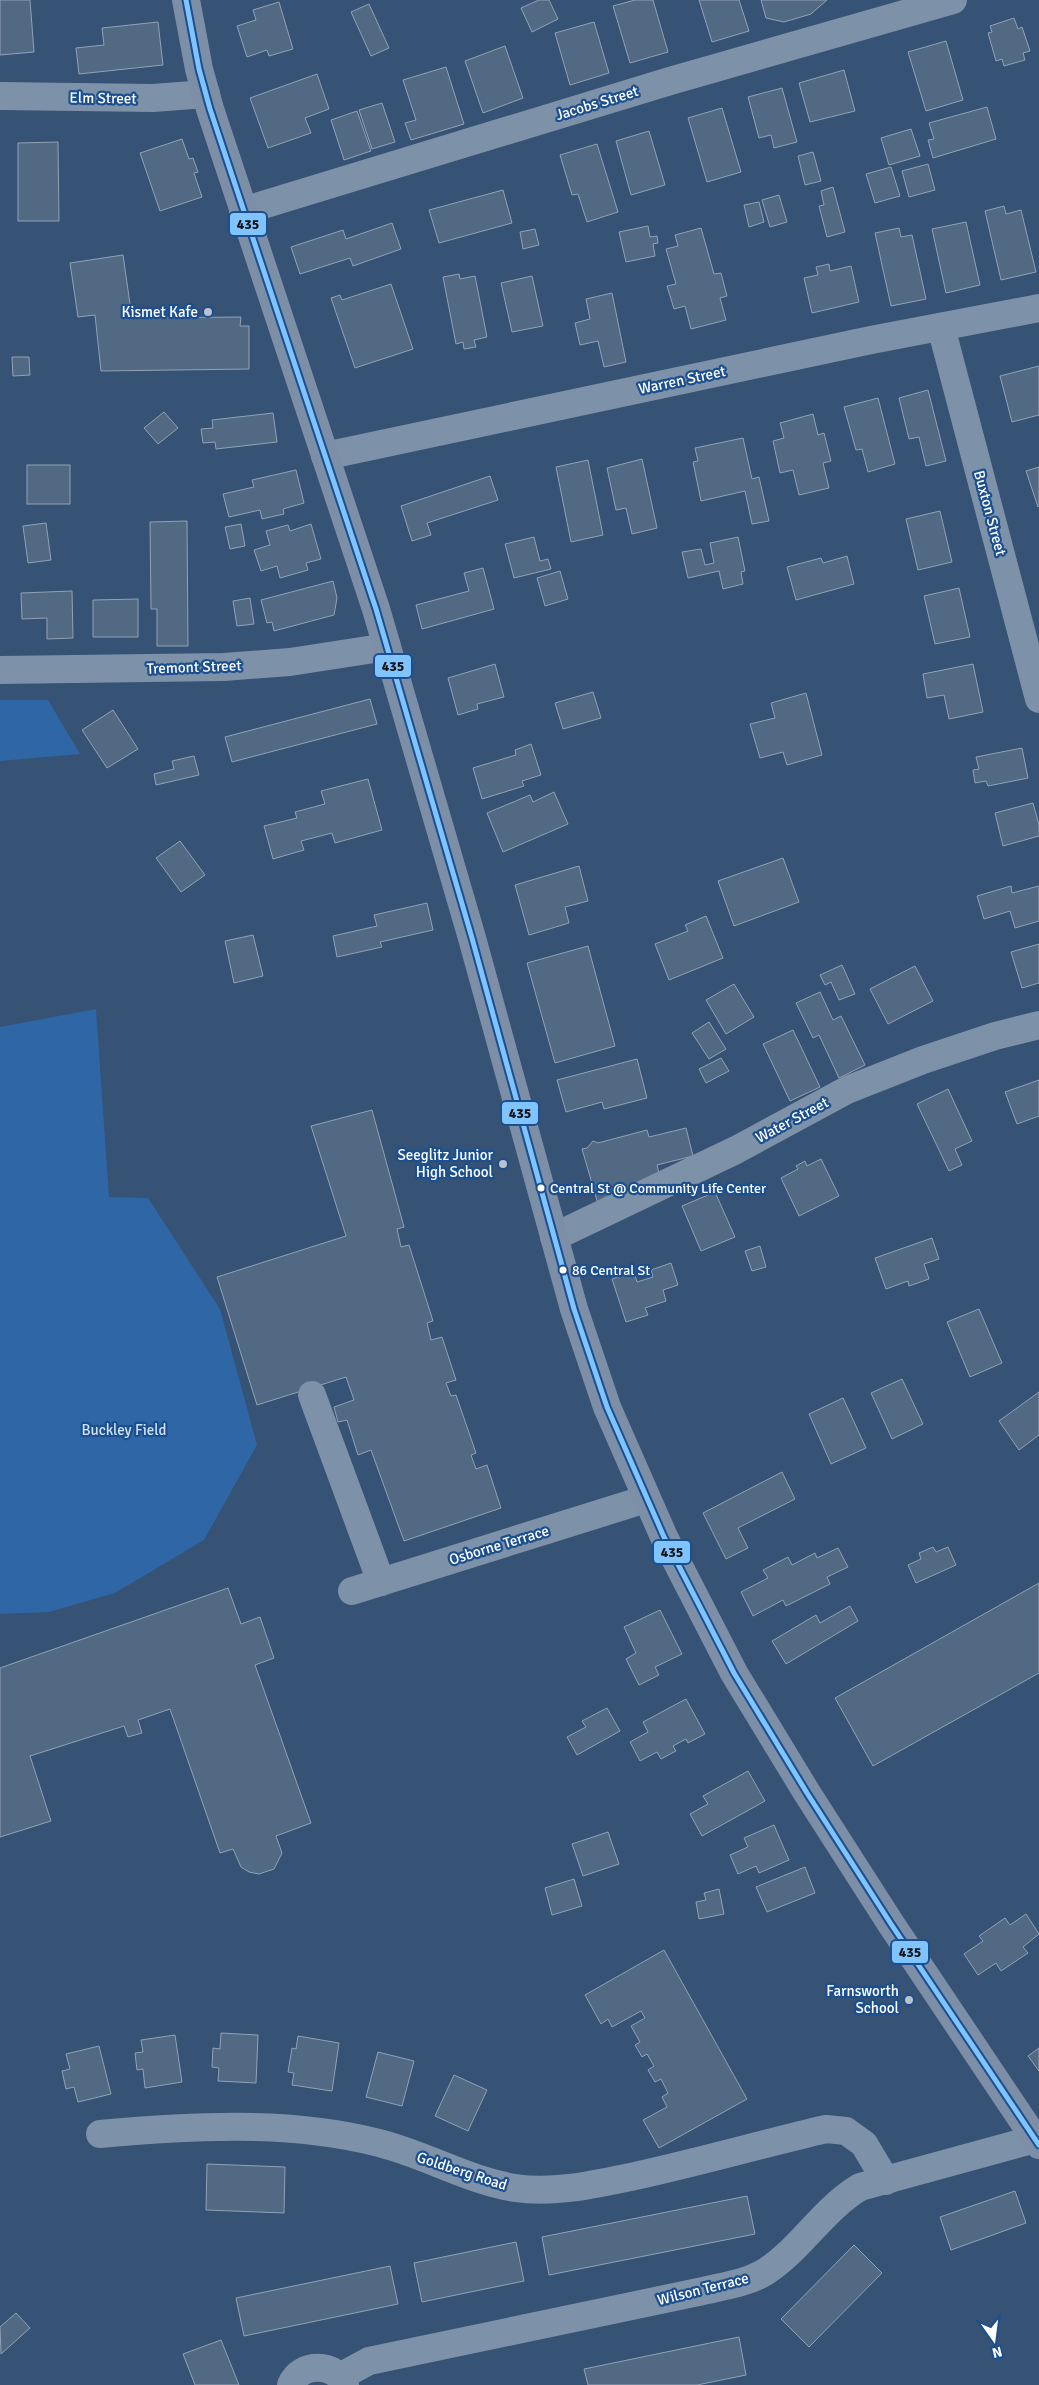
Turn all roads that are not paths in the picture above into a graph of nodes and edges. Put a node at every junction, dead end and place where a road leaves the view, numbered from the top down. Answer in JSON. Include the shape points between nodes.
{"nodes":[{"id":1,"x":186,"y":0,"type":"edge"},
{"id":2,"x":953,"y":0,"type":"edge"},
{"id":3,"x":206,"y":94,"type":"junction"},
{"id":4,"x":0,"y":96,"type":"edge"},
{"id":5,"x":243,"y":211,"type":"junction"},
{"id":6,"x":1039,"y":308,"type":"edge"},
{"id":7,"x":941,"y":327,"type":"junction"},
{"id":8,"x":325,"y":456,"type":"junction"},
{"id":9,"x":387,"y":647,"type":"junction"},
{"id":10,"x":0,"y":670,"type":"edge"},
{"id":11,"x":1039,"y":699,"type":"edge"},
{"id":12,"x":1039,"y":1025,"type":"edge"},
{"id":13,"x":554,"y":1237,"type":"junction"},
{"id":14,"x":312,"y":1395,"type":"dead end"},
{"id":15,"x":646,"y":1499,"type":"junction"},
{"id":16,"x":381,"y":1582,"type":"junction"},
{"id":17,"x":352,"y":1591,"type":"dead end"},
{"id":18,"x":100,"y":2134,"type":"dead end"},
{"id":19,"x":1037,"y":2142,"type":"edge"},
{"id":20,"x":886,"y":2181,"type":"junction"},
{"id":21,"x":343,"y":2380,"type":"edge"},
{"id":22,"x":291,"y":2385,"type":"edge"}],
"edges":[{"from":1,"to":3,"type":"main road"},
{"from":2,"to":5,"type":"street","name":"Jacobs Street"},
{"from":3,"to":4,"type":"street","name":"Elm Street","via":[[153,98]]},
{"from":3,"to":5,"type":"main road"},
{"from":5,"to":8,"type":"main road"},
{"from":6,"to":7,"type":"street","name":"Warren Street"},
{"from":7,"to":8,"type":"street","name":"Warren Street"},
{"from":7,"to":11,"type":"street","name":"Buxton Street"},
{"from":8,"to":9,"type":"main road"},
{"from":9,"to":10,"type":"street","name":"Tremont Street","via":[[290,662],[224,667]]},
{"from":9,"to":13,"type":"main road","via":[[472,938]]},
{"from":12,"to":13,"type":"street","name":"Water Street","via":[[923,1060],[847,1090],[736,1150]]},
{"from":13,"to":15,"type":"main road","via":[[599,1387]]},
{"from":14,"to":16,"type":"street"},
{"from":15,"to":16,"type":"street","name":"Osborne Terrace"},
{"from":15,"to":19,"type":"main road","via":[[731,1666],[800,1781]]},
{"from":16,"to":17,"type":"street","name":"Osborne Terrace"},
{"from":18,"to":20,"type":"street","name":"Goldberg Road","via":[[208,2127],[341,2135],[376,2142],[454,2171],[515,2188],[545,2189],[622,2179],[826,2130],[846,2131],[864,2144]]},
{"from":19,"to":20,"type":"street","name":"Wilson Terrace"},
{"from":20,"to":21,"type":"street","name":"Wilson Terrace","via":[[860,2187],[843,2197],[783,2257],[751,2278],[703,2291],[369,2361]]},
{"from":21,"to":22,"type":"street","name":"Wilson Terrace","via":[[324,2367],[306,2370]]}]}
